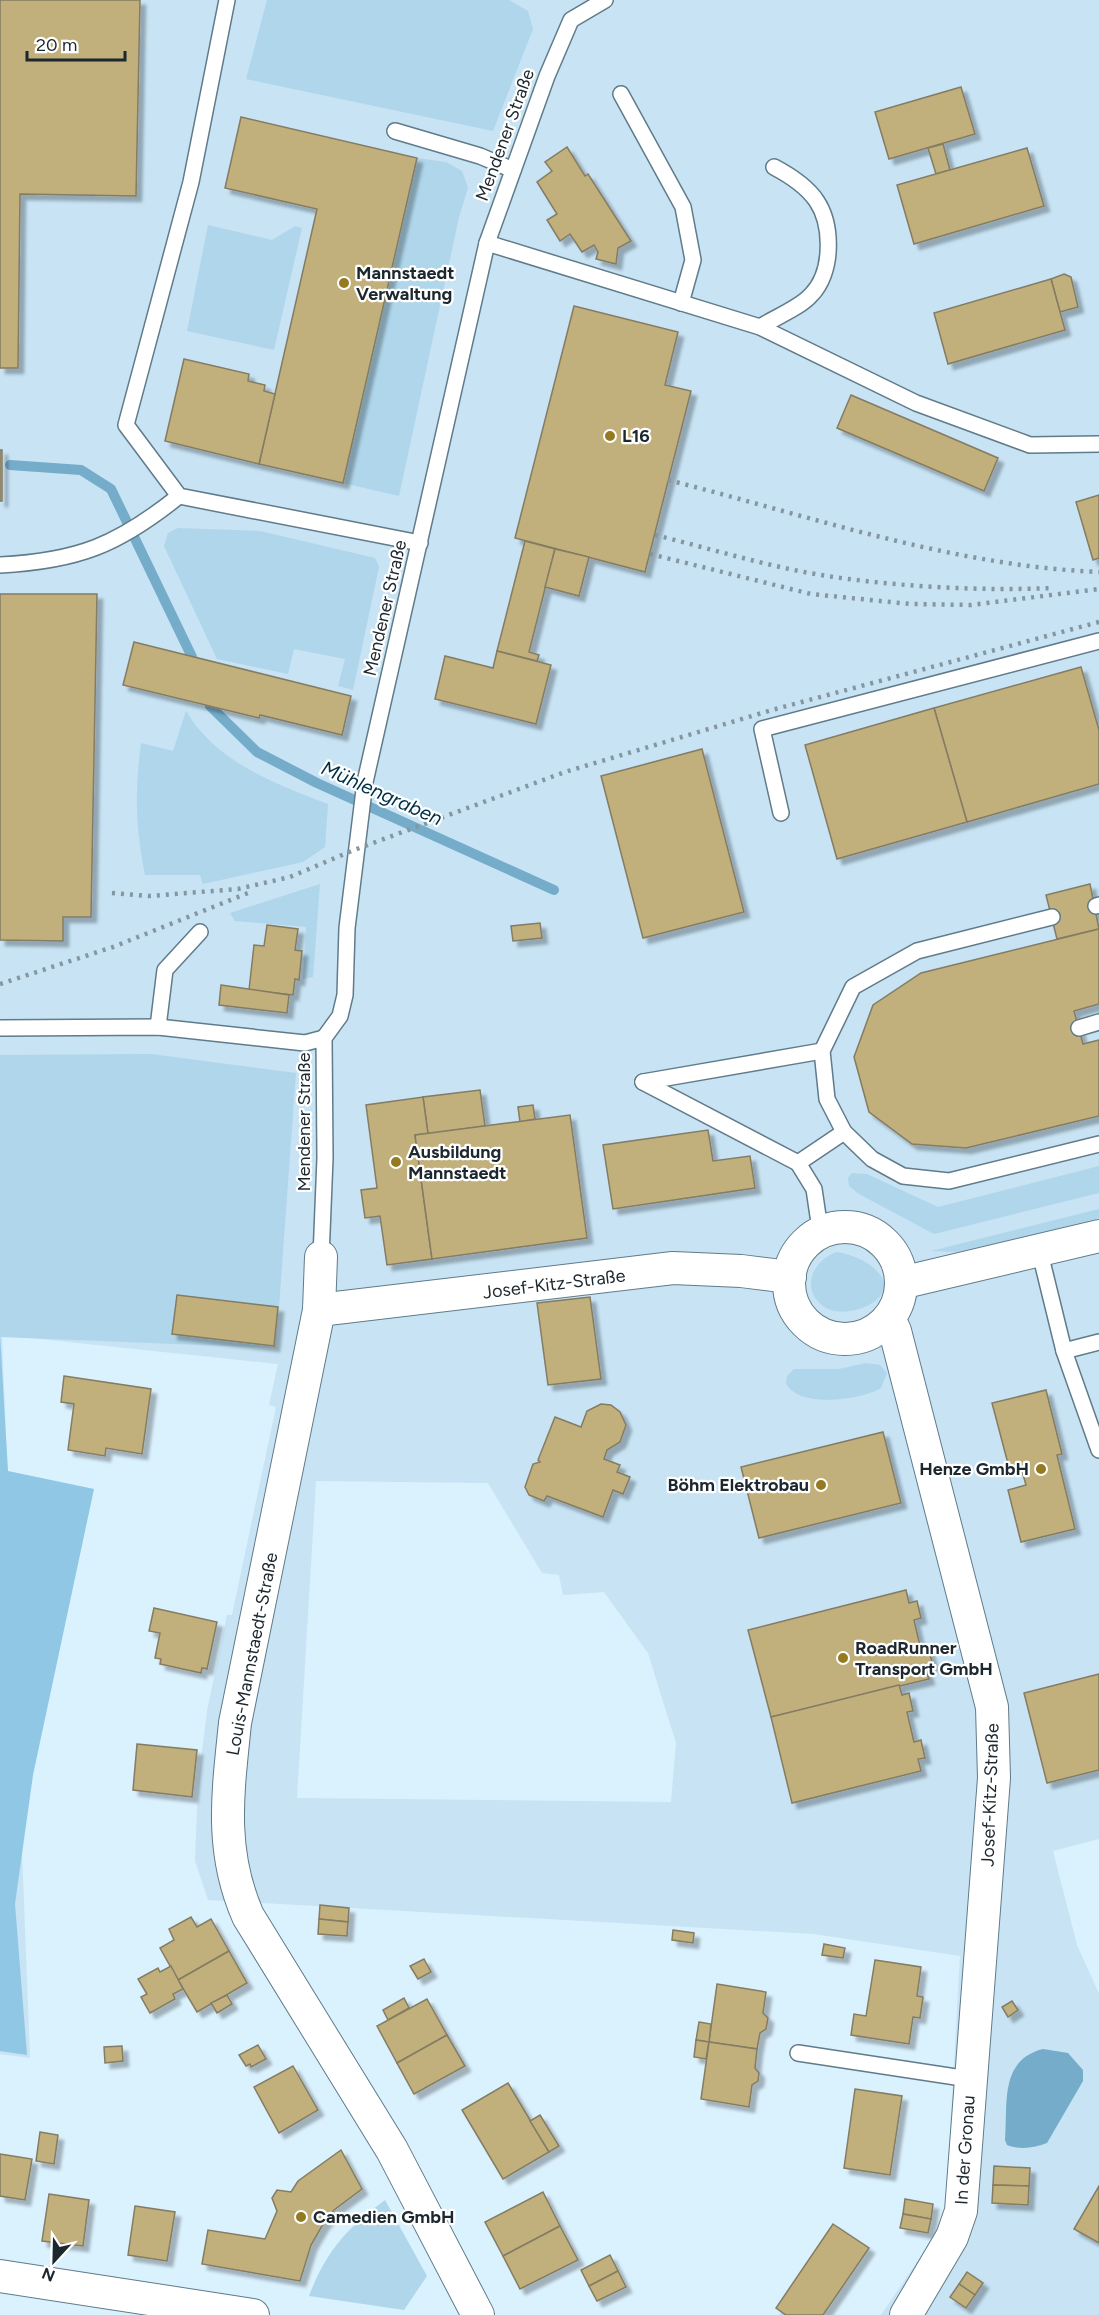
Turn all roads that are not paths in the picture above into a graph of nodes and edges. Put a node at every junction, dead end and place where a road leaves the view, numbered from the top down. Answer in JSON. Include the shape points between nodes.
{"nodes":[{"id":1,"x":227,"y":0,"type":"edge"},
{"id":2,"x":605,"y":0,"type":"edge"},
{"id":3,"x":621,"y":94,"type":"dead end"},
{"id":4,"x":395,"y":131,"type":"dead end"},
{"id":5,"x":774,"y":167,"type":"dead end"},
{"id":6,"x":513,"y":170,"type":"junction"},
{"id":7,"x":487,"y":243,"type":"junction"},
{"id":8,"x":681,"y":303,"type":"junction"},
{"id":9,"x":760,"y":327,"type":"junction"},
{"id":10,"x":1099,"y":444,"type":"edge"},
{"id":11,"x":179,"y":496,"type":"junction"},
{"id":12,"x":420,"y":543,"type":"junction"},
{"id":13,"x":0,"y":564,"type":"edge"},
{"id":14,"x":1099,"y":641,"type":"edge"},
{"id":15,"x":781,"y":813,"type":"dead end"},
{"id":16,"x":1052,"y":917,"type":"dead end"},
{"id":17,"x":200,"y":932,"type":"dead end"},
{"id":18,"x":1099,"y":1022,"type":"edge"},
{"id":19,"x":158,"y":1027,"type":"junction"},
{"id":20,"x":0,"y":1028,"type":"edge"},
{"id":21,"x":1079,"y":1028,"type":"dead end"},
{"id":22,"x":324,"y":1038,"type":"junction"},
{"id":23,"x":822,"y":1051,"type":"junction"},
{"id":24,"x":844,"y":1132,"type":"junction"},
{"id":25,"x":1099,"y":1144,"type":"edge"},
{"id":26,"x":798,"y":1163,"type":"junction"},
{"id":27,"x":825,"y":1231,"type":"junction"},
{"id":28,"x":1099,"y":1236,"type":"edge"},
{"id":29,"x":1039,"y":1250,"type":"junction"},
{"id":30,"x":321,"y":1257,"type":"joint"},
{"id":31,"x":790,"y":1277,"type":"junction"},
{"id":32,"x":902,"y":1283,"type":"junction"},
{"id":33,"x":319,"y":1310,"type":"junction"},
{"id":34,"x":889,"y":1318,"type":"junction"},
{"id":35,"x":1099,"y":1342,"type":"edge"},
{"id":36,"x":1064,"y":1351,"type":"junction"},
{"id":37,"x":1099,"y":1450,"type":"edge"},
{"id":38,"x":983,"y":1925,"type":"joint"},
{"id":39,"x":798,"y":2053,"type":"dead end"},
{"id":40,"x":969,"y":2079,"type":"junction"},
{"id":41,"x":0,"y":2276,"type":"edge"},
{"id":42,"x":253,"y":2315,"type":"edge"},
{"id":43,"x":478,"y":2315,"type":"edge"},
{"id":44,"x":906,"y":2315,"type":"edge"}],
"edges":[{"from":1,"to":11,"type":"lane","via":[[191,182],[126,425]]},
{"from":2,"to":6,"type":"lane","name":"Mendener Straße","via":[[570,20]]},
{"from":3,"to":8,"type":"lane","via":[[684,207],[693,260]]},
{"from":4,"to":6,"type":"lane"},
{"from":5,"to":9,"type":"lane","via":[[797,179],[824,211],[830,231],[827,268],[811,296]]},
{"from":6,"to":7,"type":"lane","name":"Mendener Straße"},
{"from":7,"to":8,"type":"lane"},
{"from":7,"to":12,"type":"lane","name":"Mendener Straße"},
{"from":8,"to":9,"type":"lane"},
{"from":9,"to":10,"type":"lane","via":[[916,403],[1030,445]]},
{"from":11,"to":12,"type":"lane"},
{"from":11,"to":13,"type":"lane","via":[[105,545],[79,555]]},
{"from":12,"to":22,"type":"lane","name":"Mendener Straße","via":[[358,822],[347,928],[345,995],[340,1016]]},
{"from":14,"to":15,"type":"lane","via":[[762,729]]},
{"from":16,"to":23,"type":"lane","via":[[917,951],[853,987]]},
{"from":17,"to":19,"type":"lane","via":[[165,970]]},
{"from":18,"to":21,"type":"lane"},
{"from":19,"to":20,"type":"lane"},
{"from":19,"to":22,"type":"lane","via":[[305,1043]]},
{"from":22,"to":30,"type":"lane","name":"Mendener Straße"},
{"from":23,"to":24,"type":"lane","via":[[827,1099]]},
{"from":23,"to":26,"type":"lane","via":[[643,1082]]},
{"from":24,"to":25,"type":"lane","via":[[872,1160],[903,1176],[949,1181]]},
{"from":24,"to":26,"type":"lane"},
{"from":26,"to":27,"type":"lane","via":[[813,1189]]},
{"from":27,"to":31,"type":"street","via":[[801,1249]]},
{"from":27,"to":32,"type":"street","via":[[861,1229],[877,1237],[899,1265]]},
{"from":28,"to":29,"type":"street"},
{"from":29,"to":32,"type":"street"},
{"from":29,"to":36,"type":"lane"},
{"from":30,"to":33,"type":"street","name":"Louis-Mannstaedt-Straße"},
{"from":31,"to":33,"type":"street","name":"Josef-Kitz-Straße","via":[[673,1268]]},
{"from":31,"to":34,"type":"street","via":[[790,1290],[800,1315],[827,1335],[861,1336]]},
{"from":32,"to":34,"type":"street"},
{"from":33,"to":43,"type":"street","name":"Louis-Mannstaedt-Straße","via":[[235,1723],[228,1791],[228,1850],[235,1887],[248,1916],[392,2150]]},
{"from":34,"to":38,"type":"street","name":"Josef-Kitz-Straße","via":[[992,1707],[994,1778]]},
{"from":35,"to":36,"type":"lane"},
{"from":36,"to":37,"type":"lane"},
{"from":38,"to":40,"type":"street","name":"In der Gronau"},
{"from":39,"to":40,"type":"lane","name":"In der Gronau"},
{"from":40,"to":44,"type":"street","name":"In der Gronau","via":[[961,2211],[952,2237]]},
{"from":41,"to":42,"type":"street"}]}
